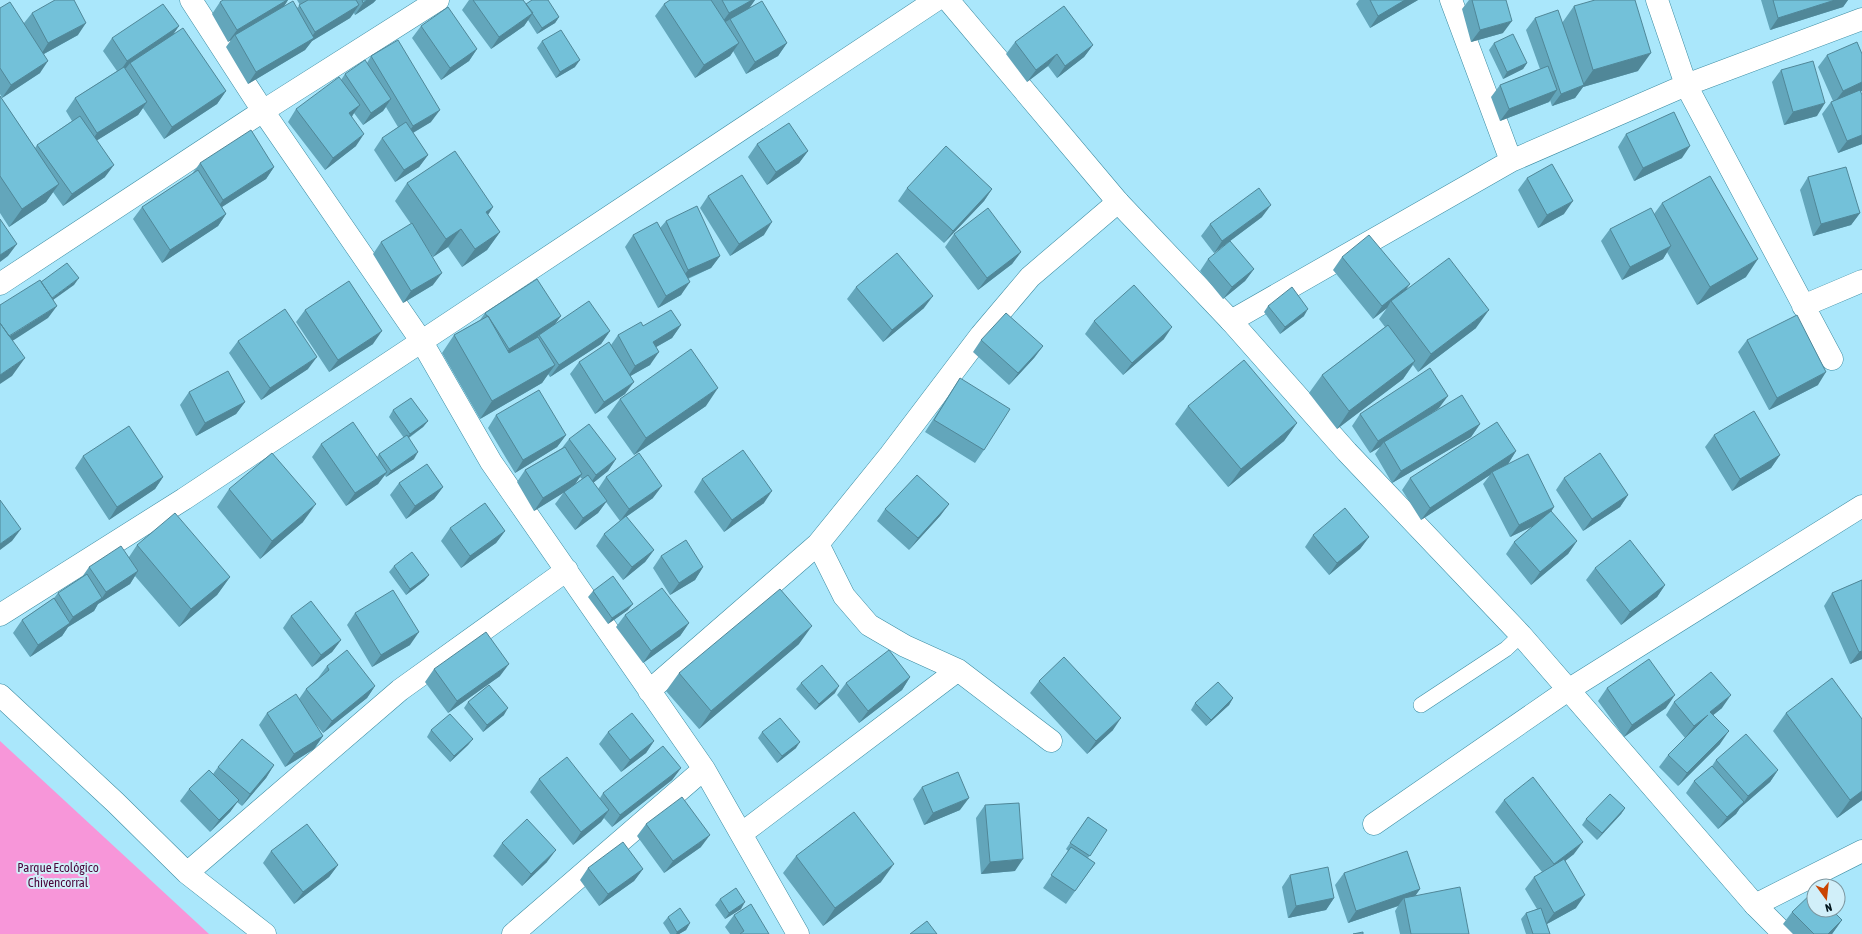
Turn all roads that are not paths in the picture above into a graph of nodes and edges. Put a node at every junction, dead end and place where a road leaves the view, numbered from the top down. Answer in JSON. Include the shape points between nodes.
{"nodes":[{"id":1,"x":191,"y":0,"type":"edge"},
{"id":2,"x":438,"y":0,"type":"edge"},
{"id":3,"x":936,"y":0,"type":"edge"},
{"id":4,"x":948,"y":0,"type":"edge"},
{"id":5,"x":1451,"y":0,"type":"edge"},
{"id":6,"x":1657,"y":0,"type":"edge"},
{"id":7,"x":1862,"y":19,"type":"edge"},
{"id":8,"x":1686,"y":85,"type":"junction"},
{"id":9,"x":263,"y":111,"type":"junction"},
{"id":10,"x":1511,"y":161,"type":"junction"},
{"id":11,"x":1118,"y":202,"type":"junction"},
{"id":12,"x":1862,"y":281,"type":"edge"},
{"id":13,"x":0,"y":284,"type":"edge"},
{"id":14,"x":1803,"y":306,"type":"junction"},
{"id":15,"x":1231,"y":321,"type":"junction"},
{"id":16,"x":422,"y":342,"type":"junction"},
{"id":17,"x":1832,"y":359,"type":"dead end"},
{"id":18,"x":1862,"y":506,"type":"edge"},
{"id":19,"x":818,"y":544,"type":"junction"},
{"id":20,"x":567,"y":570,"type":"junction"},
{"id":21,"x":0,"y":615,"type":"edge"},
{"id":22,"x":1521,"y":635,"type":"junction"},
{"id":23,"x":958,"y":670,"type":"junction"},
{"id":24,"x":1568,"y":690,"type":"junction"},
{"id":25,"x":648,"y":691,"type":"junction"},
{"id":26,"x":0,"y":695,"type":"edge"},
{"id":27,"x":1421,"y":705,"type":"dead end"},
{"id":28,"x":1051,"y":741,"type":"dead end"},
{"id":29,"x":704,"y":769,"type":"junction"},
{"id":30,"x":1374,"y":824,"type":"dead end"},
{"id":31,"x":741,"y":834,"type":"junction"},
{"id":32,"x":1862,"y":851,"type":"edge"},
{"id":33,"x":187,"y":873,"type":"junction"},
{"id":34,"x":1755,"y":905,"type":"junction"},
{"id":35,"x":265,"y":934,"type":"edge"},
{"id":36,"x":513,"y":934,"type":"edge"},
{"id":37,"x":798,"y":934,"type":"edge"},
{"id":38,"x":1784,"y":934,"type":"edge"}],
"edges":[{"from":1,"to":9,"type":"street"},
{"from":2,"to":9,"type":"street"},
{"from":3,"to":16,"type":"street"},
{"from":4,"to":11,"type":"street"},
{"from":5,"to":10,"type":"street"},
{"from":6,"to":8,"type":"street"},
{"from":7,"to":8,"type":"street"},
{"from":8,"to":10,"type":"street"},
{"from":8,"to":14,"type":"street"},
{"from":9,"to":13,"type":"street"},
{"from":9,"to":16,"type":"street"},
{"from":10,"to":15,"type":"street"},
{"from":11,"to":15,"type":"street"},
{"from":11,"to":19,"type":"street","via":[[1030,277],[981,335],[890,455]]},
{"from":12,"to":14,"type":"street"},
{"from":14,"to":17,"type":"street"},
{"from":15,"to":22,"type":"street","via":[[1348,452]]},
{"from":16,"to":20,"type":"street","via":[[491,462]]},
{"from":16,"to":21,"type":"street","via":[[184,499]]},
{"from":18,"to":24,"type":"street"},
{"from":19,"to":23,"type":"street","via":[[844,596],[868,625],[905,646]]},
{"from":19,"to":25,"type":"street"},
{"from":20,"to":25,"type":"street"},
{"from":20,"to":33,"type":"street","via":[[400,690]]},
{"from":22,"to":24,"type":"street"},
{"from":22,"to":27,"type":"lane","via":[[1506,648]]},
{"from":23,"to":28,"type":"street"},
{"from":23,"to":31,"type":"street"},
{"from":24,"to":30,"type":"street"},
{"from":24,"to":34,"type":"street"},
{"from":25,"to":29,"type":"street"},
{"from":26,"to":33,"type":"street"},
{"from":29,"to":31,"type":"street"},
{"from":29,"to":36,"type":"street"},
{"from":31,"to":37,"type":"street"},
{"from":32,"to":34,"type":"street"},
{"from":33,"to":35,"type":"street"},
{"from":34,"to":38,"type":"street"}]}
